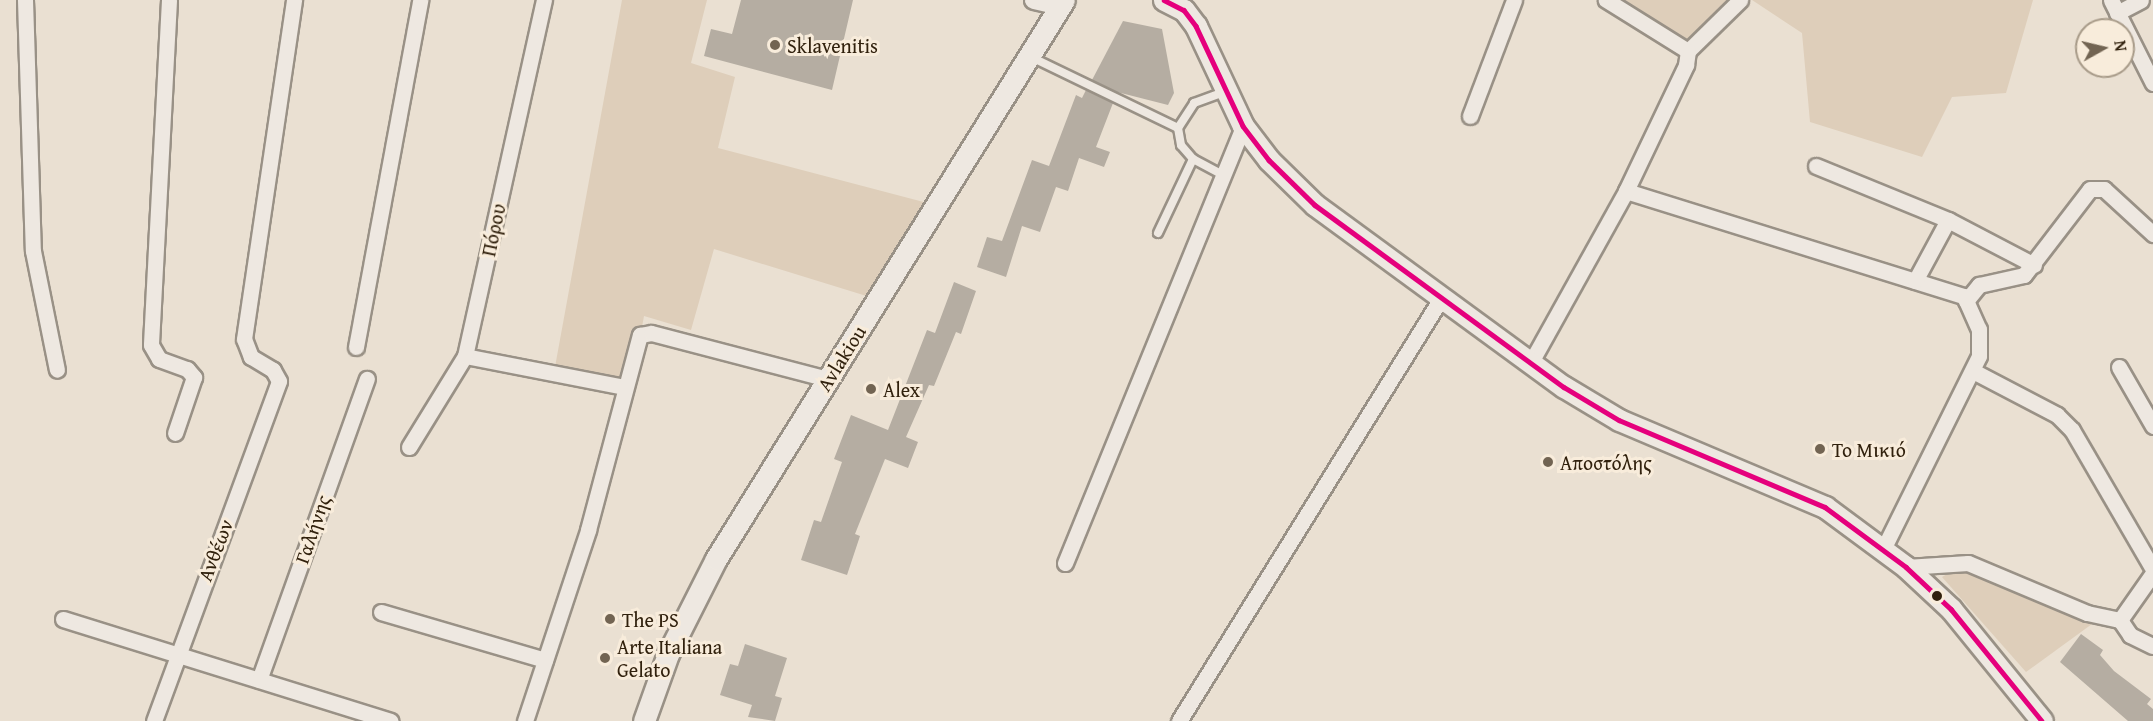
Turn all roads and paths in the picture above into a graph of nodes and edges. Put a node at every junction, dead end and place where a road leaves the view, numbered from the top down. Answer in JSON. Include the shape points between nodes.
{"nodes":[{"id":1,"x":25,"y":0,"type":"edge"},
{"id":2,"x":169,"y":0,"type":"edge"},
{"id":3,"x":294,"y":0,"type":"edge"},
{"id":4,"x":420,"y":0,"type":"edge"},
{"id":5,"x":544,"y":0,"type":"edge"},
{"id":6,"x":1034,"y":0,"type":"edge"},
{"id":7,"x":1164,"y":0,"type":"edge"},
{"id":8,"x":1196,"y":0,"type":"edge"},
{"id":9,"x":1514,"y":0,"type":"edge"},
{"id":10,"x":1606,"y":0,"type":"edge"},
{"id":11,"x":1740,"y":0,"type":"edge"},
{"id":12,"x":2141,"y":0,"type":"edge"},
{"id":13,"x":1064,"y":2,"type":"edge"},
{"id":14,"x":2114,"y":6,"type":"edge"},
{"id":15,"x":1688,"y":51,"type":"junction"},
{"id":16,"x":1031,"y":57,"type":"junction"},
{"id":17,"x":1215,"y":65,"type":"junction"},
{"id":18,"x":2153,"y":83,"type":"edge"},
{"id":19,"x":1225,"y":91,"type":"junction"},
{"id":20,"x":1470,"y":116,"type":"dead end"},
{"id":21,"x":1243,"y":126,"type":"junction"},
{"id":22,"x":1178,"y":128,"type":"junction"},
{"id":23,"x":1193,"y":159,"type":"junction"},
{"id":24,"x":1816,"y":166,"type":"dead end"},
{"id":25,"x":1223,"y":175,"type":"junction"},
{"id":26,"x":1626,"y":191,"type":"junction"},
{"id":27,"x":1948,"y":220,"type":"junction"},
{"id":28,"x":1158,"y":232,"type":"dead end"},
{"id":29,"x":2153,"y":234,"type":"edge"},
{"id":30,"x":2034,"y":265,"type":"junction"},
{"id":31,"x":1915,"y":281,"type":"junction"},
{"id":32,"x":1441,"y":298,"type":"junction"},
{"id":33,"x":1966,"y":301,"type":"junction"},
{"id":34,"x":356,"y":347,"type":"dead end"},
{"id":35,"x":465,"y":356,"type":"junction"},
{"id":36,"x":1531,"y":362,"type":"junction"},
{"id":37,"x":2119,"y":367,"type":"dead end"},
{"id":38,"x":57,"y":370,"type":"dead end"},
{"id":39,"x":1973,"y":371,"type":"junction"},
{"id":40,"x":828,"y":379,"type":"junction"},
{"id":41,"x":367,"y":380,"type":"dead end"},
{"id":42,"x":625,"y":387,"type":"junction"},
{"id":43,"x":2153,"y":426,"type":"edge"},
{"id":44,"x":175,"y":433,"type":"dead end"},
{"id":45,"x":409,"y":447,"type":"dead end"},
{"id":46,"x":1883,"y":549,"type":"junction"},
{"id":47,"x":1065,"y":562,"type":"dead end"},
{"id":48,"x":1906,"y":567,"type":"junction"},
{"id":49,"x":2153,"y":571,"type":"edge"},
{"id":50,"x":381,"y":612,"type":"dead end"},
{"id":51,"x":63,"y":619,"type":"dead end"},
{"id":52,"x":2120,"y":620,"type":"junction"},
{"id":53,"x":2153,"y":646,"type":"edge"},
{"id":54,"x":174,"y":657,"type":"junction"},
{"id":55,"x":545,"y":660,"type":"junction"},
{"id":56,"x":260,"y":680,"type":"junction"},
{"id":57,"x":154,"y":721,"type":"edge"},
{"id":58,"x":391,"y":721,"type":"edge"},
{"id":59,"x":525,"y":721,"type":"edge"},
{"id":60,"x":644,"y":721,"type":"edge"},
{"id":61,"x":1179,"y":721,"type":"edge"},
{"id":62,"x":2042,"y":721,"type":"edge"}],
"edges":[{"from":1,"to":38,"type":"street","via":[[33,251]]},
{"from":2,"to":44,"type":"street","via":[[151,345],[159,359],[187,369],[194,377]]},
{"from":3,"to":54,"type":"street","name":"Ανθέων","via":[[244,339],[251,357],[273,370],[279,381]]},
{"from":4,"to":34,"type":"street"},
{"from":5,"to":35,"type":"street","name":"Πόρου"},
{"from":6,"to":13,"type":"street"},
{"from":7,"to":17,"type":"main road","via":[[1190,18]]},
{"from":8,"to":17,"type":"main road"},
{"from":9,"to":20,"type":"street"},
{"from":10,"to":15,"type":"street"},
{"from":11,"to":15,"type":"street"},
{"from":12,"to":14,"type":"street"},
{"from":13,"to":16,"type":"main road","name":"Avlakiou"},
{"from":14,"to":18,"type":"street"},
{"from":15,"to":26,"type":"street","via":[[1681,81]]},
{"from":16,"to":22,"type":"lane"},
{"from":16,"to":40,"type":"main road","name":"Avlakiou"},
{"from":17,"to":19,"type":"main road"},
{"from":19,"to":21,"type":"main road"},
{"from":19,"to":22,"type":"lane","via":[[1194,103]]},
{"from":21,"to":25,"type":"street"},
{"from":21,"to":32,"type":"main road","via":[[1269,160],[1315,205]]},
{"from":22,"to":23,"type":"lane","via":[[1181,145]]},
{"from":23,"to":25,"type":"lane"},
{"from":23,"to":28,"type":"lane"},
{"from":24,"to":27,"type":"street"},
{"from":25,"to":47,"type":"street"},
{"from":26,"to":31,"type":"street"},
{"from":26,"to":36,"type":"street"},
{"from":27,"to":30,"type":"street"},
{"from":27,"to":31,"type":"street"},
{"from":29,"to":30,"type":"street","via":[[2097,186],[2090,189]]},
{"from":30,"to":33,"type":"street","via":[[2013,279],[1979,285]]},
{"from":31,"to":33,"type":"street","via":[[1950,288]]},
{"from":32,"to":36,"type":"main road"},
{"from":32,"to":61,"type":"street"},
{"from":33,"to":39,"type":"street","via":[[1979,329]]},
{"from":35,"to":42,"type":"street"},
{"from":35,"to":45,"type":"street","name":"Πόρου"},
{"from":36,"to":46,"type":"main road","via":[[1619,420],[1825,507]]},
{"from":37,"to":43,"type":"street"},
{"from":39,"to":46,"type":"street"},
{"from":39,"to":49,"type":"street","via":[[2057,415],[2073,430]]},
{"from":40,"to":42,"type":"street","via":[[651,333],[640,335],[634,345]]},
{"from":40,"to":60,"type":"main road","name":"Avlakiou","via":[[690,606]]},
{"from":41,"to":56,"type":"street","name":"Γαλήνης"},
{"from":42,"to":55,"type":"street","via":[[588,530]]},
{"from":46,"to":48,"type":"main road"},
{"from":48,"to":52,"type":"street","via":[[1968,562],[2087,613]]},
{"from":48,"to":62,"type":"main road","via":[[1951,609]]},
{"from":49,"to":52,"type":"street"},
{"from":50,"to":55,"type":"street"},
{"from":51,"to":54,"type":"street"},
{"from":52,"to":53,"type":"street","via":[[2130,635]]},
{"from":54,"to":56,"type":"street"},
{"from":54,"to":57,"type":"street","name":"Ανθέων"},
{"from":55,"to":59,"type":"street"},
{"from":56,"to":58,"type":"street"}]}
